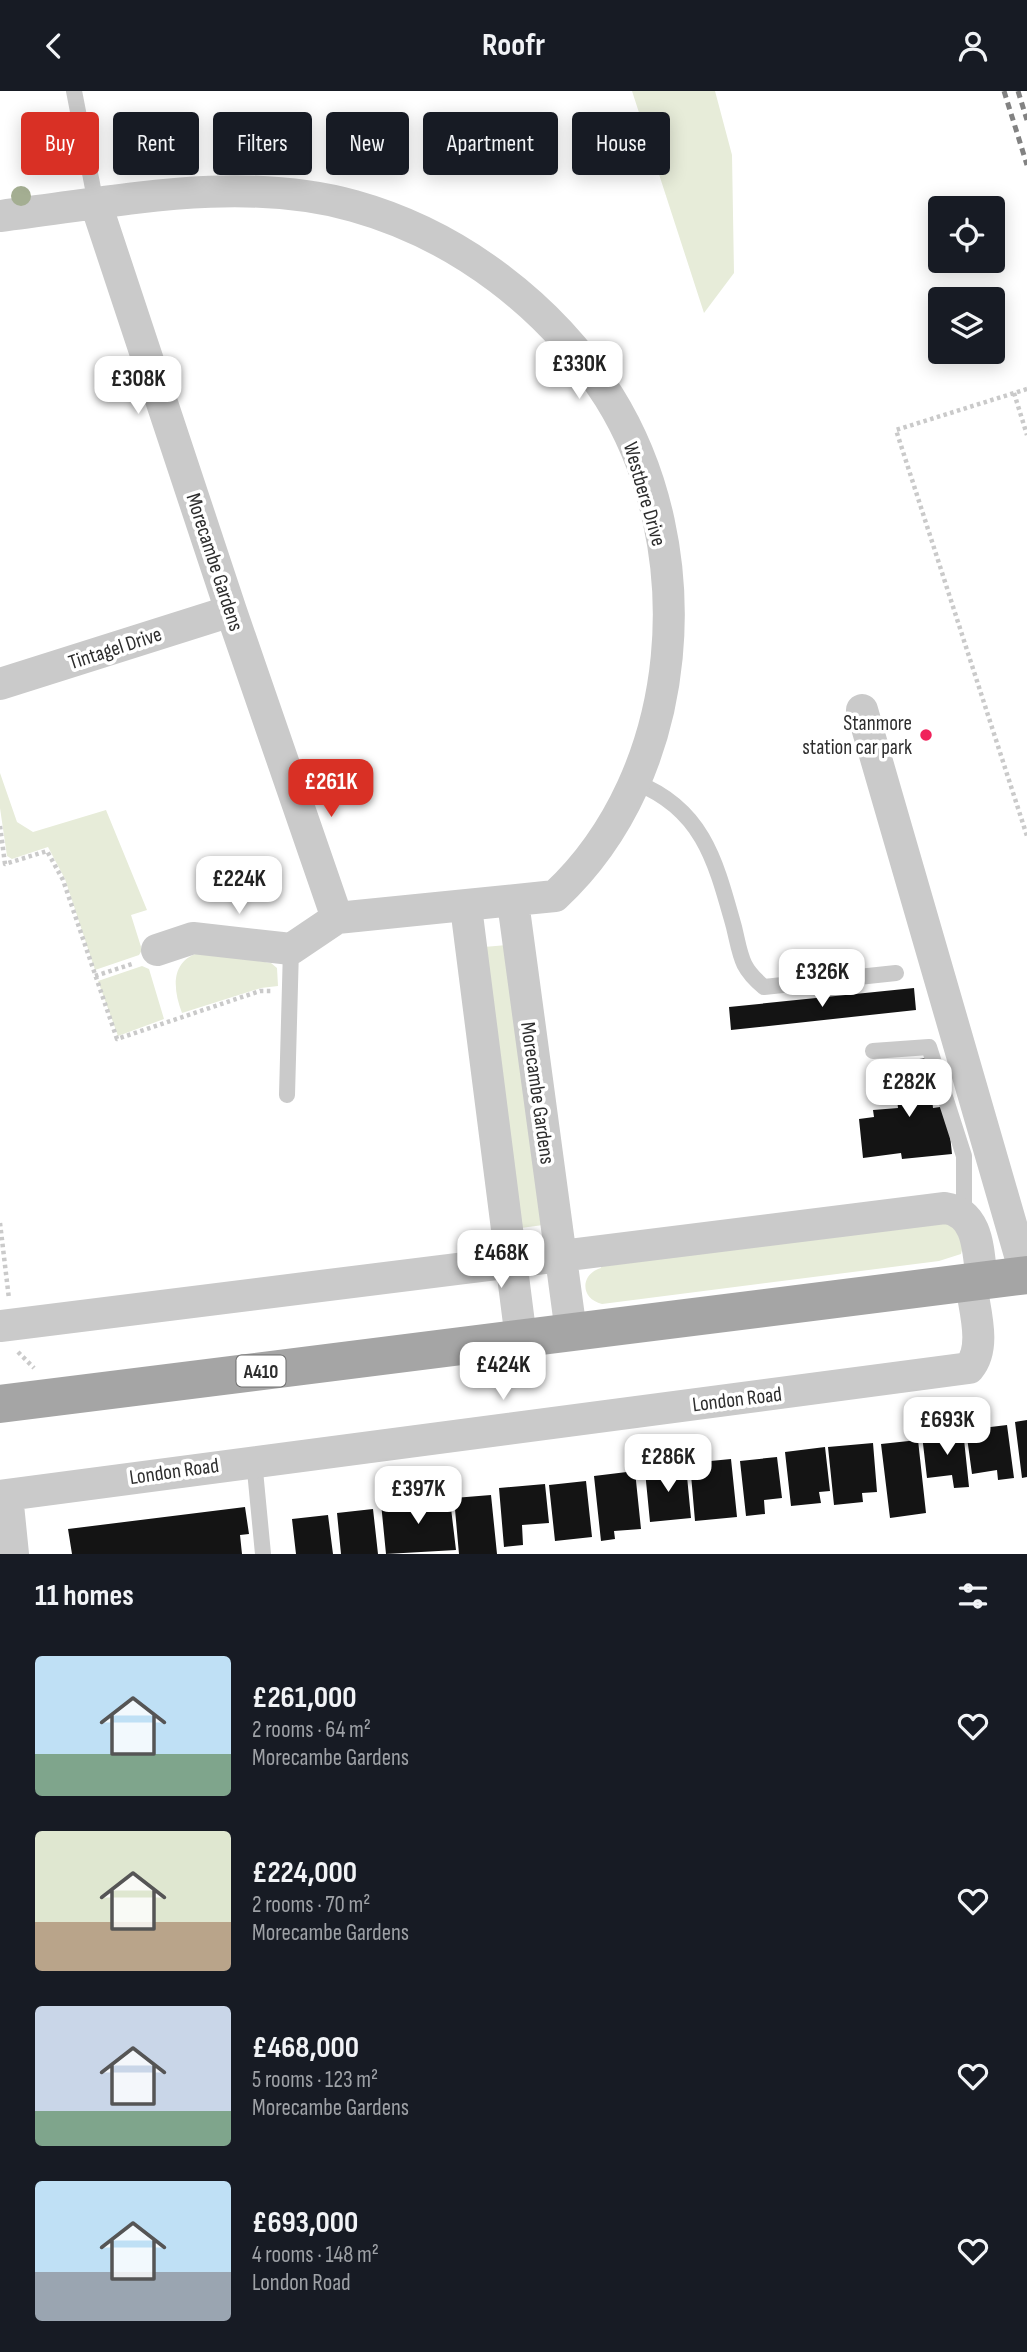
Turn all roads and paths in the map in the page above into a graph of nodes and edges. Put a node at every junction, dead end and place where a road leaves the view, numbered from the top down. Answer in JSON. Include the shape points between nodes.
{"nodes":[{"id":1,"x":74,"y":91,"type":"edge"},
{"id":2,"x":96,"y":204,"type":"junction"},
{"id":3,"x":0,"y":216,"type":"edge"},
{"id":4,"x":1027,"y":389,"type":"edge"},
{"id":5,"x":1014,"y":393,"type":"junction"},
{"id":6,"x":1027,"y":435,"type":"edge"},
{"id":7,"x":231,"y":611,"type":"junction"},
{"id":8,"x":0,"y":684,"type":"edge"},
{"id":9,"x":862,"y":710,"type":"dead end"},
{"id":10,"x":637,"y":783,"type":"junction"},
{"id":11,"x":0,"y":825,"type":"edge"},
{"id":12,"x":1027,"y":836,"type":"edge"},
{"id":13,"x":513,"y":902,"type":"junction"},
{"id":14,"x":466,"y":907,"type":"junction"},
{"id":15,"x":337,"y":918,"type":"junction"},
{"id":16,"x":290,"y":949,"type":"junction"},
{"id":17,"x":157,"y":950,"type":"joint"},
{"id":18,"x":897,"y":973,"type":"dead end"},
{"id":19,"x":95,"y":976,"type":"junction"},
{"id":20,"x":291,"y":990,"type":"junction"},
{"id":21,"x":873,"y":1051,"type":"dead end"},
{"id":22,"x":286,"y":1095,"type":"dead end"},
{"id":23,"x":964,"y":1213,"type":"junction"},
{"id":24,"x":560,"y":1257,"type":"junction"},
{"id":25,"x":512,"y":1263,"type":"junction"},
{"id":26,"x":1026,"y":1275,"type":"edge"},
{"id":27,"x":976,"y":1282,"type":"junction"},
{"id":28,"x":0,"y":1326,"type":"edge"},
{"id":29,"x":571,"y":1332,"type":"junction"},
{"id":30,"x":521,"y":1339,"type":"junction"},
{"id":31,"x":0,"y":1404,"type":"edge"},
{"id":32,"x":254,"y":1460,"type":"junction"},
{"id":33,"x":4,"y":1495,"type":"edge"},
{"id":34,"x":13,"y":1554,"type":"edge"},
{"id":35,"x":263,"y":1554,"type":"edge"}],
"edges":[{"from":1,"to":2,"type":"lane"},
{"from":2,"to":3,"type":"street","name":"Westbere Drive"},
{"from":2,"to":7,"type":"street","name":"Morecambe Gardens"},
{"from":2,"to":10,"type":"street","name":"Westbere Drive","via":[[214,191],[277,193],[346,204],[430,236],[473,259],[541,313],[609,397],[641,468],[659,529],[667,661],[657,720]]},
{"from":4,"to":5,"type":"path"},
{"from":5,"to":6,"type":"path"},
{"from":5,"to":12,"type":"path","via":[[896,430]]},
{"from":7,"to":8,"type":"street","name":"Tintagel Drive"},
{"from":7,"to":15,"type":"street","name":"Morecambe Gardens"},
{"from":9,"to":26,"type":"street"},
{"from":10,"to":13,"type":"street","name":"Westbere Drive","via":[[605,842],[578,874],[555,896]]},
{"from":10,"to":18,"type":"lane","via":[[662,793],[704,838],[718,868],[746,972],[764,987]]},
{"from":11,"to":19,"type":"path","via":[[5,864],[47,851],[63,880]]},
{"from":13,"to":14,"type":"street"},
{"from":13,"to":24,"type":"street","name":"Morecambe Gardens"},
{"from":14,"to":15,"type":"street"},
{"from":14,"to":25,"type":"street"},
{"from":15,"to":16,"type":"street"},
{"from":16,"to":17,"type":"street","via":[[193,938]]},
{"from":16,"to":20,"type":"lane"},
{"from":17,"to":19,"type":"path","via":[[140,961]]},
{"from":19,"to":20,"type":"path","via":[[117,1039],[260,991]]},
{"from":20,"to":22,"type":"lane"},
{"from":21,"to":23,"type":"lane","via":[[929,1047],[964,1156]]},
{"from":23,"to":24,"type":"street","via":[[945,1208]]},
{"from":23,"to":27,"type":"street","name":"London Road","via":[[974,1230]]},
{"from":24,"to":25,"type":"street"},
{"from":24,"to":29,"type":"street","name":"Morecambe Gardens"},
{"from":25,"to":28,"type":"street"},
{"from":25,"to":30,"type":"street"},
{"from":26,"to":27,"type":"main road","number":"A410"},
{"from":27,"to":29,"type":"main road","number":"A410"},
{"from":27,"to":32,"type":"street","name":"London Road","via":[[978,1359],[969,1368]]},
{"from":29,"to":30,"type":"main road","number":"A410"},
{"from":30,"to":31,"type":"main road","number":"A410"},
{"from":32,"to":33,"type":"street","name":"London Road"},
{"from":32,"to":35,"type":"lane"},
{"from":33,"to":34,"type":"street"}]}
